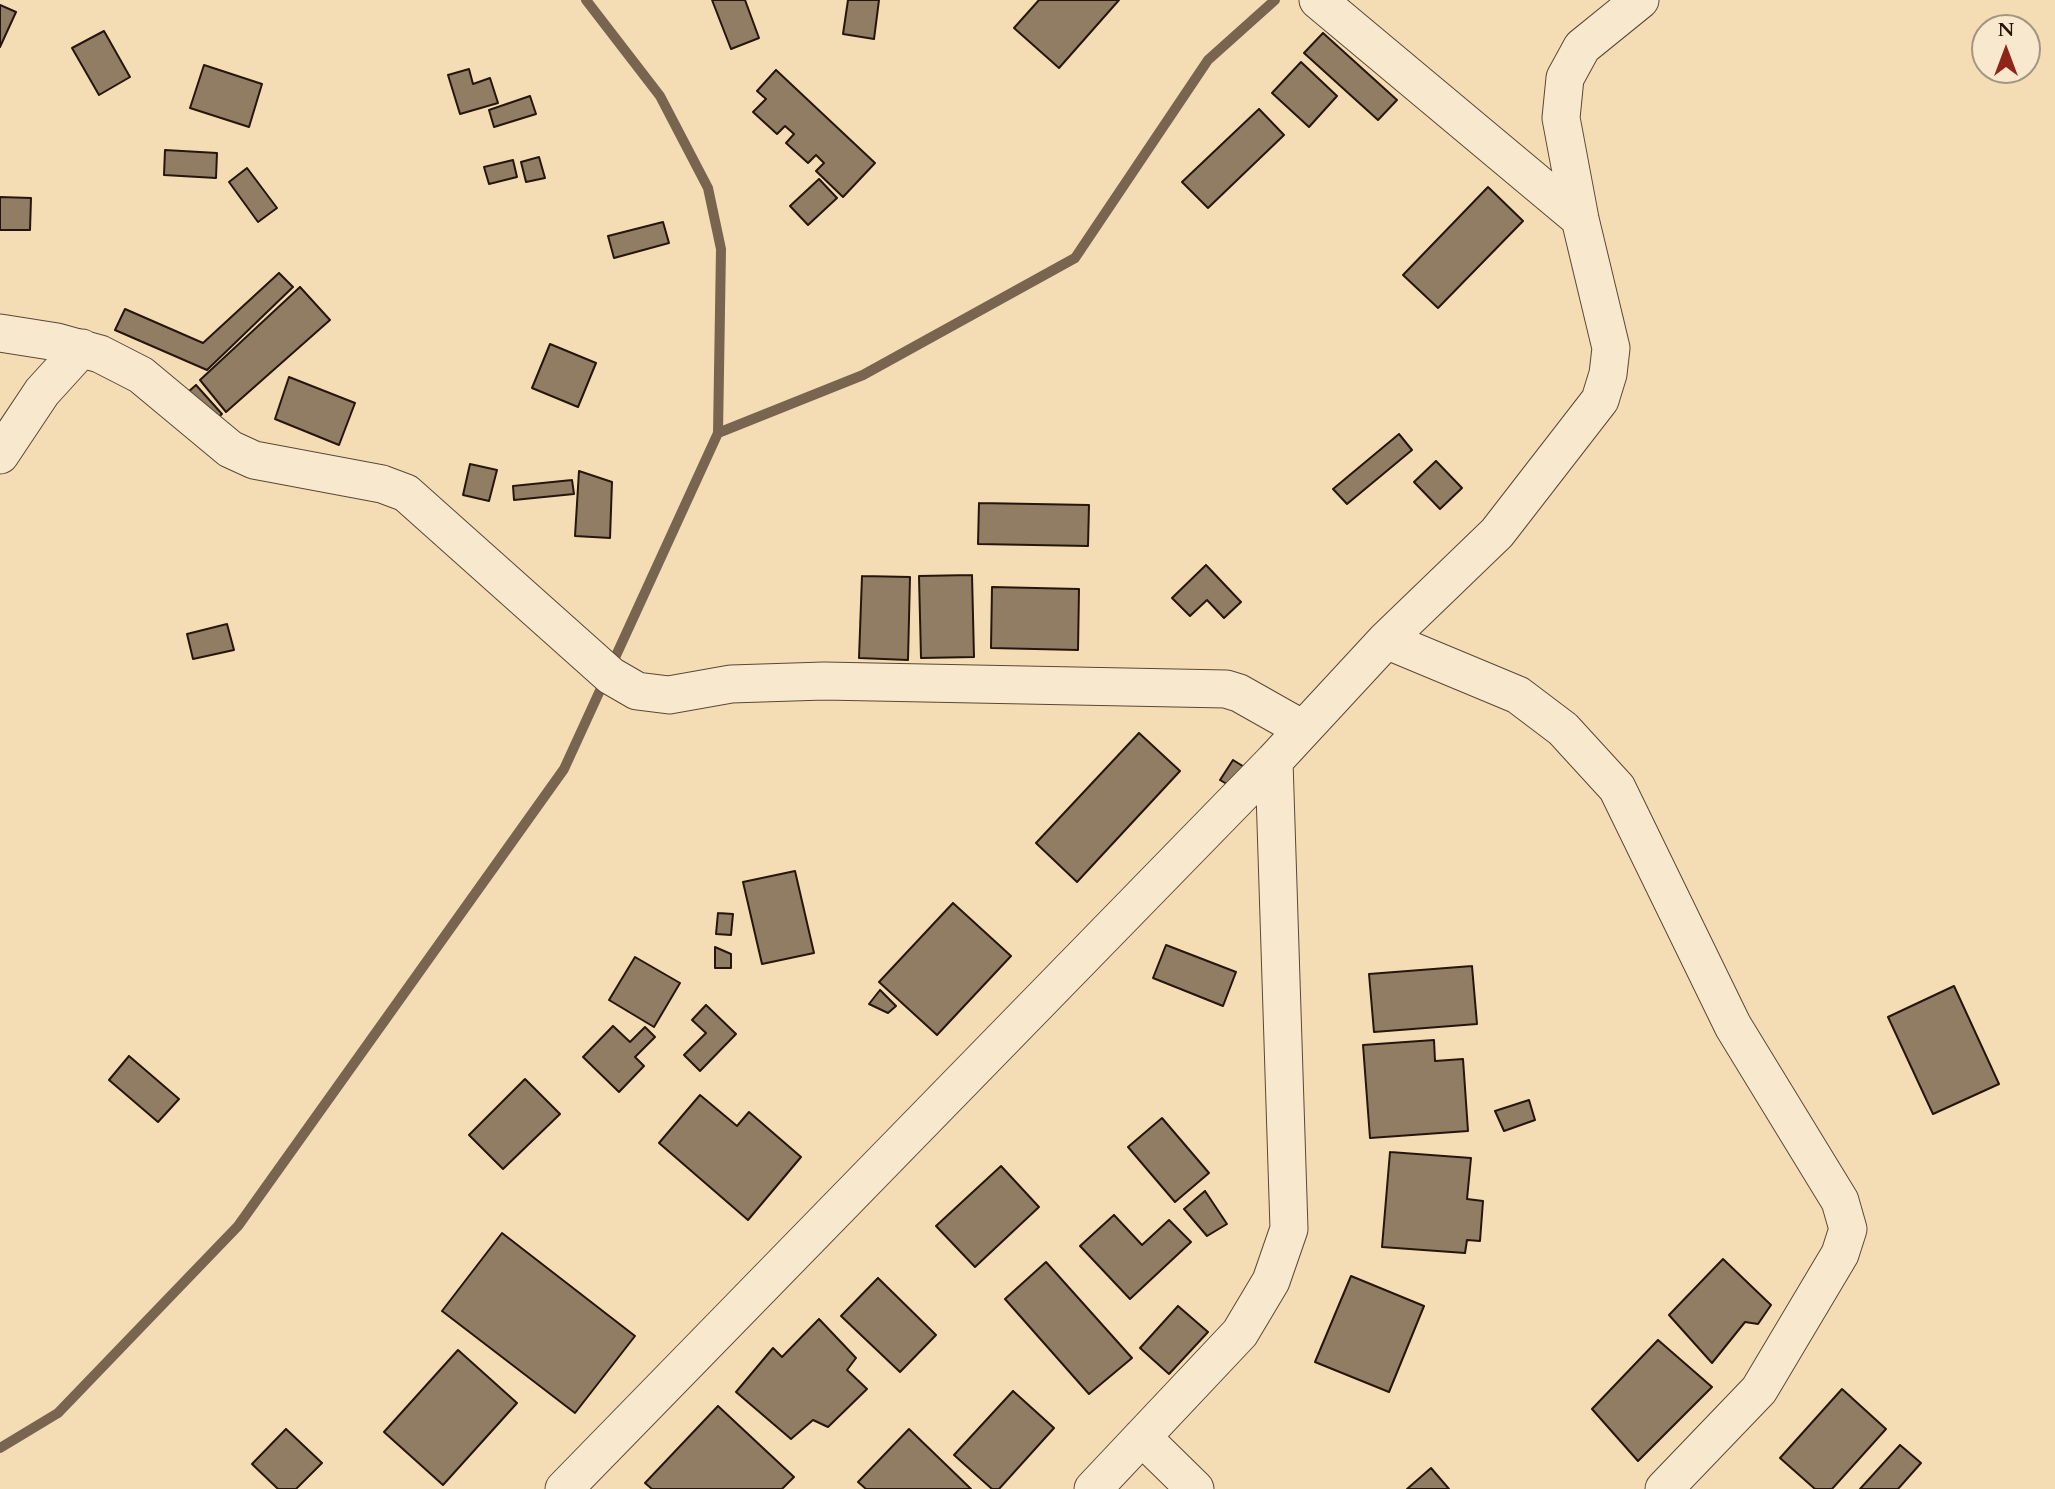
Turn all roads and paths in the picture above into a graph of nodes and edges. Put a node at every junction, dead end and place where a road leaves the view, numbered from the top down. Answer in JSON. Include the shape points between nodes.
{"nodes":[{"id":1,"x":1318,"y":0,"type":"edge"},
{"id":2,"x":1640,"y":0,"type":"edge"},
{"id":3,"x":1580,"y":219,"type":"junction"},
{"id":4,"x":0,"y":333,"type":"edge"},
{"id":5,"x":82,"y":348,"type":"junction"},
{"id":6,"x":0,"y":455,"type":"edge"},
{"id":7,"x":1386,"y":640,"type":"junction"},
{"id":8,"x":1301,"y":728,"type":"junction"},
{"id":9,"x":1274,"y":761,"type":"junction"},
{"id":10,"x":1142,"y":1437,"type":"junction"},
{"id":11,"x":564,"y":1489,"type":"edge"},
{"id":12,"x":1093,"y":1489,"type":"edge"},
{"id":13,"x":1195,"y":1489,"type":"edge"},
{"id":14,"x":1664,"y":1489,"type":"edge"}],
"edges":[{"from":1,"to":3,"type":"street"},
{"from":2,"to":3,"type":"street","via":[[1583,47],[1565,78],[1561,118]]},
{"from":3,"to":7,"type":"street","via":[[1611,348],[1600,400],[1497,533]]},
{"from":4,"to":5,"type":"street"},
{"from":5,"to":6,"type":"street","via":[[41,392]]},
{"from":5,"to":8,"type":"street","via":[[141,375],[230,449],[254,460],[382,484],[406,493],[611,676],[637,691],[669,695],[731,684],[824,681],[1226,689]]},
{"from":7,"to":8,"type":"street"},
{"from":7,"to":14,"type":"street","via":[[1518,695],[1563,729],[1617,788],[1733,1026],[1840,1201],[1848,1229],[1840,1254],[1759,1390]]},
{"from":8,"to":9,"type":"street"},
{"from":9,"to":10,"type":"street","via":[[1289,1229],[1271,1281],[1240,1334]]},
{"from":9,"to":11,"type":"street"},
{"from":10,"to":12,"type":"street"},
{"from":10,"to":13,"type":"street"}]}
